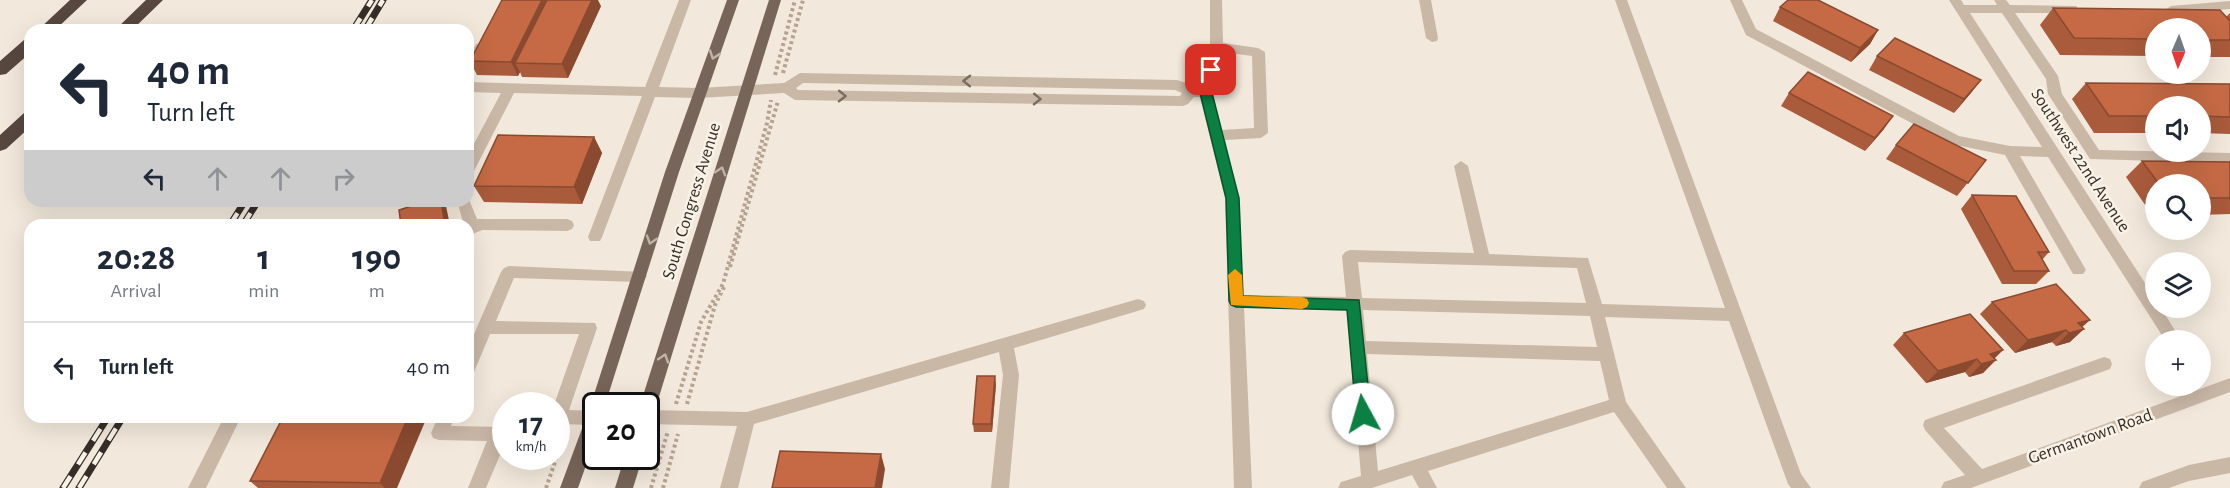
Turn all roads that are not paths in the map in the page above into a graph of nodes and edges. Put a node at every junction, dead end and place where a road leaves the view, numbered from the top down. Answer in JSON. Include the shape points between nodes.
{"nodes":[{"id":1,"x":80,"y":0,"type":"edge"},
{"id":2,"x":156,"y":0,"type":"edge"},
{"id":3,"x":685,"y":0,"type":"edge"},
{"id":4,"x":733,"y":0,"type":"edge"},
{"id":5,"x":775,"y":0,"type":"edge"},
{"id":6,"x":1216,"y":0,"type":"edge"},
{"id":7,"x":1425,"y":0,"type":"edge"},
{"id":8,"x":1621,"y":0,"type":"edge"},
{"id":9,"x":1736,"y":0,"type":"edge"},
{"id":10,"x":1958,"y":4,"type":"edge"},
{"id":11,"x":2003,"y":4,"type":"edge"},
{"id":12,"x":2230,"y":4,"type":"edge"},
{"id":13,"x":2085,"y":9,"type":"edge"},
{"id":14,"x":2153,"y":10,"type":"edge"},
{"id":15,"x":53,"y":24,"type":"edge"},
{"id":16,"x":130,"y":24,"type":"edge"},
{"id":17,"x":1432,"y":38,"type":"dead end"},
{"id":18,"x":485,"y":40,"type":"edge"},
{"id":19,"x":1217,"y":47,"type":"junction"},
{"id":20,"x":24,"y":49,"type":"edge"},
{"id":21,"x":474,"y":59,"type":"edge"},
{"id":22,"x":0,"y":70,"type":"edge"},
{"id":23,"x":890,"y":80,"type":"junction"},
{"id":24,"x":1008,"y":82,"type":"junction"},
{"id":25,"x":1129,"y":84,"type":"junction"},
{"id":26,"x":474,"y":87,"type":"edge"},
{"id":27,"x":510,"y":88,"type":"junction"},
{"id":28,"x":780,"y":88,"type":"junction"},
{"id":29,"x":746,"y":89,"type":"junction"},
{"id":30,"x":651,"y":92,"type":"junction"},
{"id":31,"x":699,"y":93,"type":"junction"},
{"id":32,"x":1199,"y":93,"type":"junction"},
{"id":33,"x":886,"y":97,"type":"junction"},
{"id":34,"x":1007,"y":99,"type":"junction"},
{"id":35,"x":1129,"y":100,"type":"junction"},
{"id":36,"x":24,"y":123,"type":"edge"},
{"id":37,"x":1216,"y":135,"type":"junction"},
{"id":38,"x":0,"y":145,"type":"edge"},
{"id":39,"x":2010,"y":151,"type":"junction"},
{"id":40,"x":2053,"y":152,"type":"junction"},
{"id":41,"x":474,"y":157,"type":"edge"},
{"id":42,"x":2230,"y":158,"type":"edge"},
{"id":43,"x":1461,"y":166,"type":"dead end"},
{"id":44,"x":567,"y":225,"type":"dead end"},
{"id":45,"x":474,"y":227,"type":"edge"},
{"id":46,"x":595,"y":237,"type":"dead end"},
{"id":47,"x":1483,"y":260,"type":"junction"},
{"id":48,"x":2078,"y":270,"type":"dead end"},
{"id":49,"x":639,"y":276,"type":"junction"},
{"id":50,"x":1236,"y":301,"type":"junction"},
{"id":51,"x":1354,"y":304,"type":"junction"},
{"id":52,"x":1138,"y":305,"type":"dead end"},
{"id":53,"x":1596,"y":310,"type":"junction"},
{"id":54,"x":1735,"y":315,"type":"junction"},
{"id":55,"x":485,"y":327,"type":"junction"},
{"id":56,"x":2167,"y":330,"type":"edge"},
{"id":57,"x":1005,"y":344,"type":"junction"},
{"id":58,"x":1357,"y":347,"type":"junction"},
{"id":59,"x":474,"y":353,"type":"edge"},
{"id":60,"x":1607,"y":354,"type":"junction"},
{"id":61,"x":2104,"y":364,"type":"dead end"},
{"id":62,"x":2230,"y":385,"type":"edge"},
{"id":63,"x":2211,"y":387,"type":"edge"},
{"id":64,"x":566,"y":392,"type":"edge"},
{"id":65,"x":602,"y":392,"type":"edge"},
{"id":66,"x":653,"y":392,"type":"edge"},
{"id":67,"x":2184,"y":396,"type":"edge"},
{"id":68,"x":1618,"y":404,"type":"junction"},
{"id":69,"x":660,"y":416,"type":"edge"},
{"id":70,"x":747,"y":420,"type":"junction"},
{"id":71,"x":231,"y":423,"type":"edge"},
{"id":72,"x":444,"y":423,"type":"edge"},
{"id":73,"x":492,"y":434,"type":"edge"},
{"id":74,"x":582,"y":449,"type":"edge"},
{"id":75,"x":492,"y":456,"type":"edge"},
{"id":76,"x":1416,"y":465,"type":"junction"},
{"id":77,"x":2230,"y":465,"type":"edge"},
{"id":78,"x":630,"y":470,"type":"edge"},
{"id":79,"x":1978,"y":477,"type":"junction"},
{"id":80,"x":1370,"y":480,"type":"junction"},
{"id":81,"x":197,"y":488,"type":"edge"},
{"id":82,"x":477,"y":488,"type":"edge"},
{"id":83,"x":568,"y":488,"type":"edge"},
{"id":84,"x":624,"y":488,"type":"edge"},
{"id":85,"x":729,"y":488,"type":"edge"},
{"id":86,"x":1000,"y":488,"type":"edge"},
{"id":87,"x":1243,"y":488,"type":"edge"},
{"id":88,"x":1347,"y":488,"type":"edge"},
{"id":89,"x":1428,"y":488,"type":"edge"},
{"id":90,"x":1677,"y":488,"type":"edge"},
{"id":91,"x":1802,"y":488,"type":"edge"},
{"id":92,"x":1950,"y":488,"type":"edge"},
{"id":93,"x":2148,"y":488,"type":"edge"}],
"edges":[{"from":1,"to":15,"type":"highway"},
{"from":2,"to":16,"type":"highway"},
{"from":3,"to":30,"type":"street"},
{"from":4,"to":31,"type":"main road","name":"South Congress Avenue","one_way":true},
{"from":5,"to":29,"type":"main road","name":"South Congress Avenue"},
{"from":6,"to":19,"type":"street"},
{"from":7,"to":17,"type":"street"},
{"from":8,"to":54,"type":"street"},
{"from":9,"to":39,"type":"street","via":[[1751,32],[1772,45],[1956,140]]},
{"from":10,"to":11,"type":"street"},
{"from":10,"to":40,"type":"street","name":"Southwest 22nd Avenue"},
{"from":11,"to":13,"type":"street"},
{"from":11,"to":42,"type":"street","via":[[2053,79],[2055,94],[2095,155]]},
{"from":12,"to":14,"type":"street"},
{"from":18,"to":21,"type":"street"},
{"from":19,"to":32,"type":"street"},
{"from":19,"to":37,"type":"street","via":[[1258,52],[1261,133]]},
{"from":20,"to":22,"type":"highway"},
{"from":24,"to":23,"type":"street","one_way":true},
{"from":23,"to":28,"type":"street","via":[[800,78]]},
{"from":23,"to":33,"type":"street"},
{"from":24,"to":25,"type":"street"},
{"from":24,"to":34,"type":"street"},
{"from":25,"to":32,"type":"street","via":[[1177,85]]},
{"from":25,"to":35,"type":"street"},
{"from":26,"to":27,"type":"street"},
{"from":27,"to":30,"type":"street"},
{"from":27,"to":41,"type":"street"},
{"from":28,"to":29,"type":"street"},
{"from":28,"to":33,"type":"street","one_way":true,"via":[[795,95]]},
{"from":29,"to":31,"type":"street"},
{"from":66,"to":29,"type":"main road","name":"South Congress Avenue","one_way":true},
{"from":30,"to":31,"type":"street"},
{"from":30,"to":46,"type":"street"},
{"from":31,"to":49,"type":"main road","name":"South Congress Avenue","one_way":true},
{"from":32,"to":35,"type":"street","via":[[1183,101]]},
{"from":32,"to":37,"type":"street"},
{"from":33,"to":34,"type":"street"},
{"from":34,"to":35,"type":"street","one_way":true},
{"from":36,"to":38,"type":"highway"},
{"from":37,"to":50,"type":"street","via":[[1232,198]]},
{"from":39,"to":40,"type":"street"},
{"from":39,"to":48,"type":"street"},
{"from":40,"to":56,"type":"street","name":"Southwest 22nd Avenue"},
{"from":43,"to":47,"type":"street"},
{"from":44,"to":45,"type":"street"},
{"from":47,"to":51,"type":"street","via":[[1350,256]]},
{"from":47,"to":53,"type":"street","via":[[1583,262]]},
{"from":49,"to":55,"type":"street","via":[[509,272]]},
{"from":49,"to":65,"type":"main road","name":"South Congress Avenue"},
{"from":50,"to":51,"type":"street"},
{"from":50,"to":87,"type":"street"},
{"from":51,"to":53,"type":"street"},
{"from":51,"to":58,"type":"street"},
{"from":52,"to":57,"type":"street"},
{"from":53,"to":54,"type":"street"},
{"from":53,"to":60,"type":"street"},
{"from":54,"to":91,"type":"street","via":[[1794,478]]},
{"from":55,"to":59,"type":"street"},
{"from":55,"to":64,"type":"street","via":[[589,328]]},
{"from":57,"to":70,"type":"street"},
{"from":57,"to":86,"type":"street","via":[[1011,375]]},
{"from":58,"to":60,"type":"street"},
{"from":58,"to":80,"type":"street"},
{"from":60,"to":68,"type":"street"},
{"from":61,"to":79,"type":"street","via":[[1931,425]]},
{"from":62,"to":63,"type":"street","name":"Germantown Road"},
{"from":67,"to":79,"type":"street","name":"Germantown Road"},
{"from":68,"to":76,"type":"street"},
{"from":68,"to":90,"type":"street"},
{"from":69,"to":70,"type":"street"},
{"from":70,"to":85,"type":"street"},
{"from":71,"to":81,"type":"street"},
{"from":72,"to":73,"type":"street","via":[[439,434]]},
{"from":74,"to":83,"type":"main road","name":"South Congress Avenue"},
{"from":75,"to":82,"type":"street"},
{"from":76,"to":80,"type":"street"},
{"from":76,"to":89,"type":"street"},
{"from":77,"to":93,"type":"street","via":[[2189,472]]},
{"from":78,"to":84,"type":"main road"},
{"from":79,"to":92,"type":"street","name":"Germantown Road"},
{"from":80,"to":88,"type":"street"}]}
